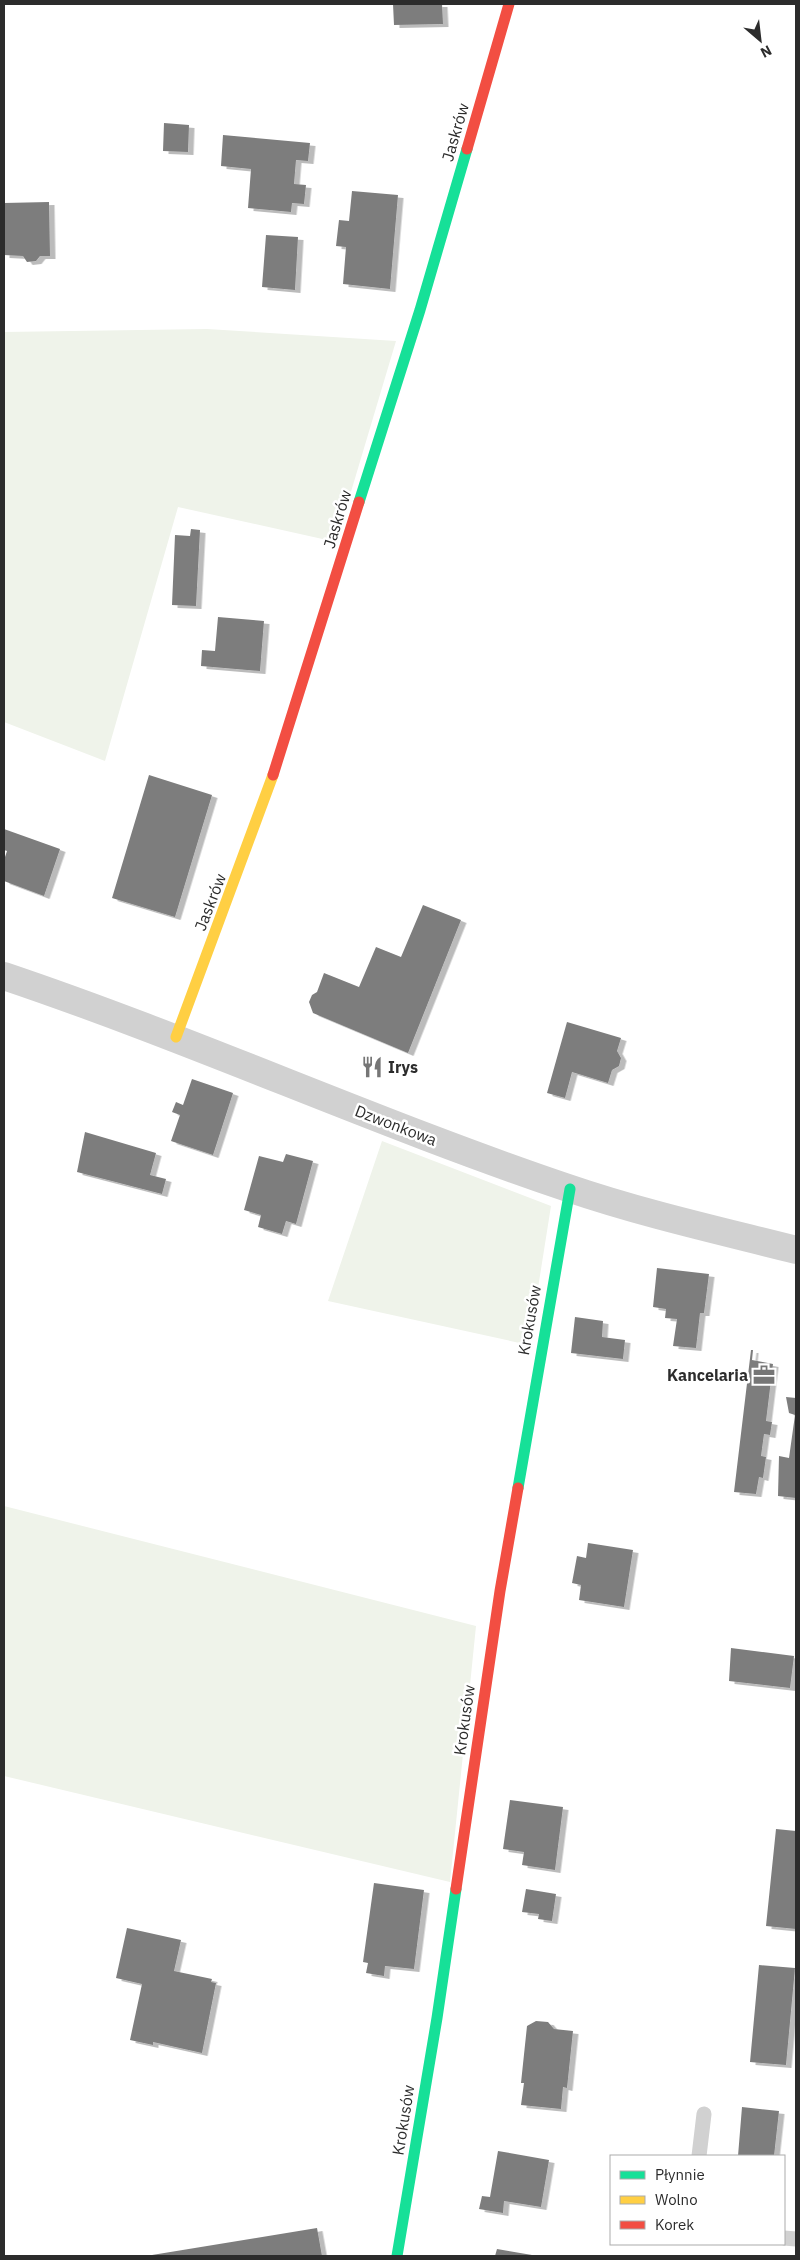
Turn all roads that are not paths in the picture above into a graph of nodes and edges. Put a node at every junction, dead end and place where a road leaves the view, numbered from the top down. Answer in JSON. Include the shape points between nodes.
{"nodes":[{"id":1,"x":509,"y":4,"type":"edge"},
{"id":2,"x":4,"y":976,"type":"edge"},
{"id":3,"x":176,"y":1037,"type":"junction"},
{"id":4,"x":570,"y":1189,"type":"junction"},
{"id":5,"x":796,"y":1250,"type":"edge"},
{"id":6,"x":704,"y":2114,"type":"dead end"},
{"id":7,"x":699,"y":2155,"type":"edge"},
{"id":8,"x":398,"y":2256,"type":"edge"}],
"edges":[{"from":1,"to":3,"type":"street","name":"Jaskrów","via":[[420,310],[266,801]]},
{"from":2,"to":3,"type":"street","name":"Dzwonkowa"},
{"from":3,"to":4,"type":"street","name":"Dzwonkowa","via":[[384,1121]]},
{"from":4,"to":5,"type":"street","name":"Dzwonkowa"},
{"from":4,"to":8,"type":"street","name":"Krokusów","via":[[500,1591]]},
{"from":6,"to":7,"type":"lane"}]}
